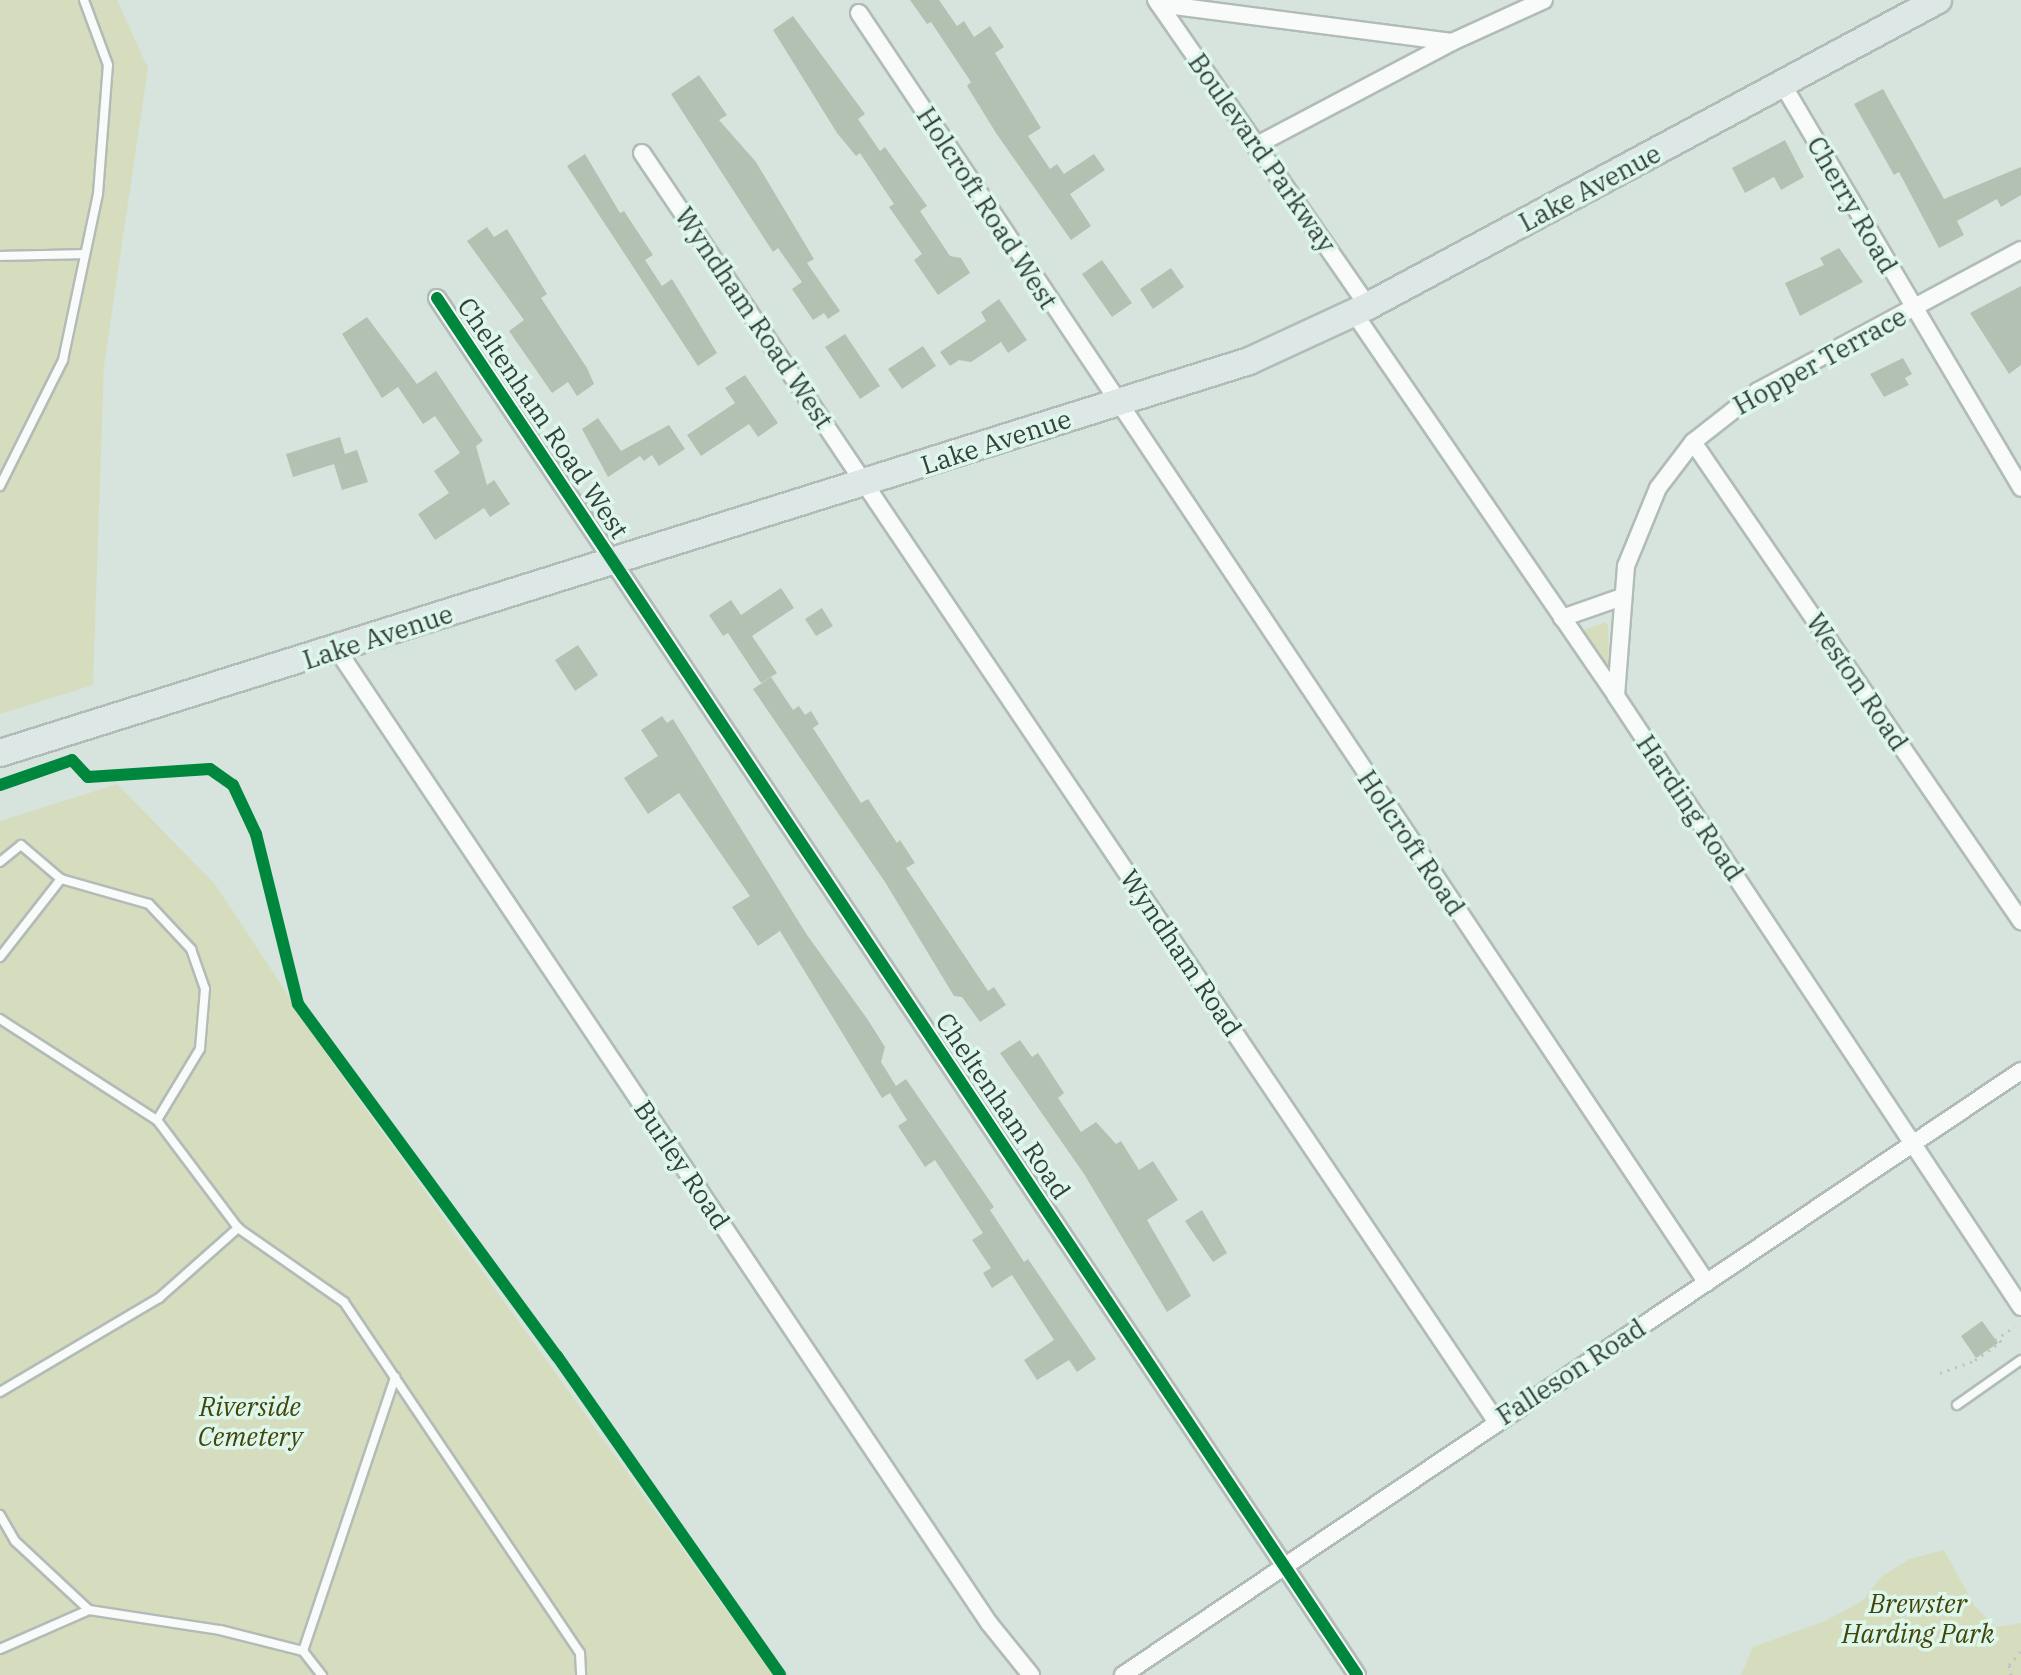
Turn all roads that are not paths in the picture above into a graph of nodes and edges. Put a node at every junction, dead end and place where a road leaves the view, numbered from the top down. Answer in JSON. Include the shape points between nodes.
{"nodes":[{"id":1,"x":84,"y":0,"type":"edge"},
{"id":2,"x":1544,"y":0,"type":"edge"},
{"id":3,"x":1938,"y":0,"type":"edge"},
{"id":4,"x":1157,"y":2,"type":"edge"},
{"id":5,"x":859,"y":13,"type":"dead end"},
{"id":6,"x":1452,"y":42,"type":"junction"},
{"id":7,"x":1783,"y":85,"type":"junction"},
{"id":8,"x":1255,"y":146,"type":"junction"},
{"id":9,"x":642,"y":153,"type":"dead end"},
{"id":10,"x":2021,"y":250,"type":"edge"},
{"id":11,"x":85,"y":254,"type":"junction"},
{"id":12,"x":0,"y":256,"type":"edge"},
{"id":13,"x":437,"y":298,"type":"dead end"},
{"id":14,"x":1912,"y":309,"type":"junction"},
{"id":15,"x":1361,"y":310,"type":"junction"},
{"id":16,"x":1116,"y":403,"type":"junction"},
{"id":17,"x":1693,"y":442,"type":"junction"},
{"id":18,"x":866,"y":484,"type":"junction"},
{"id":19,"x":0,"y":486,"type":"edge"},
{"id":20,"x":2021,"y":488,"type":"edge"},
{"id":21,"x":613,"y":562,"type":"junction"},
{"id":22,"x":1622,"y":597,"type":"junction"},
{"id":23,"x":1562,"y":618,"type":"junction"},
{"id":24,"x":338,"y":651,"type":"junction"},
{"id":25,"x":1616,"y":696,"type":"junction"},
{"id":26,"x":0,"y":753,"type":"edge"},
{"id":27,"x":0,"y":862,"type":"edge"},
{"id":28,"x":61,"y":879,"type":"junction"},
{"id":29,"x":2021,"y":921,"type":"edge"},
{"id":30,"x":0,"y":957,"type":"edge"},
{"id":31,"x":0,"y":1019,"type":"edge"},
{"id":32,"x":2021,"y":1071,"type":"edge"},
{"id":33,"x":157,"y":1120,"type":"junction"},
{"id":34,"x":1913,"y":1144,"type":"junction"},
{"id":35,"x":238,"y":1228,"type":"junction"},
{"id":36,"x":1707,"y":1283,"type":"junction"},
{"id":37,"x":2021,"y":1307,"type":"edge"},
{"id":38,"x":2021,"y":1360,"type":"edge"},
{"id":39,"x":395,"y":1377,"type":"junction"},
{"id":40,"x":0,"y":1392,"type":"edge"},
{"id":41,"x":1957,"y":1405,"type":"dead end"},
{"id":42,"x":1496,"y":1421,"type":"junction"},
{"id":43,"x":0,"y":1515,"type":"edge"},
{"id":44,"x":1284,"y":1566,"type":"junction"},
{"id":45,"x":89,"y":1610,"type":"junction"},
{"id":46,"x":0,"y":1649,"type":"edge"},
{"id":47,"x":303,"y":1651,"type":"junction"},
{"id":48,"x":322,"y":1675,"type":"edge"},
{"id":49,"x":581,"y":1675,"type":"edge"},
{"id":50,"x":1031,"y":1675,"type":"edge"},
{"id":51,"x":1123,"y":1675,"type":"edge"},
{"id":52,"x":1357,"y":1675,"type":"edge"}],
"edges":[{"from":1,"to":11,"type":"lane","via":[[108,65],[98,194]]},
{"from":2,"to":6,"type":"street"},
{"from":3,"to":7,"type":"main road","name":"Lake Avenue"},
{"from":4,"to":6,"type":"street"},
{"from":4,"to":8,"type":"street","name":"Boulevard Parkway"},
{"from":5,"to":16,"type":"street","name":"Holcroft Road West"},
{"from":6,"to":8,"type":"street"},
{"from":7,"to":14,"type":"street","name":"Cherry Road"},
{"from":7,"to":15,"type":"main road","name":"Lake Avenue"},
{"from":8,"to":15,"type":"street","name":"Boulevard Parkway"},
{"from":9,"to":18,"type":"street","name":"Wyndham Road West"},
{"from":10,"to":14,"type":"street","name":"Hopper Terrace"},
{"from":11,"to":12,"type":"lane"},
{"from":11,"to":19,"type":"lane","via":[[63,360]]},
{"from":13,"to":21,"type":"street","name":"Cheltenham Road West"},
{"from":14,"to":17,"type":"street","name":"Hopper Terrace","via":[[1758,391]]},
{"from":14,"to":20,"type":"street","name":"Cherry Road"},
{"from":15,"to":16,"type":"main road","name":"Lake Avenue","via":[[1249,361]]},
{"from":15,"to":23,"type":"street","name":"Harding Road"},
{"from":16,"to":18,"type":"main road","name":"Lake Avenue"},
{"from":16,"to":36,"type":"street","name":"Holcroft Road"},
{"from":17,"to":22,"type":"street","name":"Hopper Terrace","via":[[1645,514]]},
{"from":17,"to":29,"type":"street","name":"Weston Road"},
{"from":18,"to":21,"type":"main road","name":"Lake Avenue"},
{"from":18,"to":42,"type":"street","name":"Wyndham Road"},
{"from":21,"to":24,"type":"main road","name":"Lake Avenue"},
{"from":21,"to":44,"type":"street","name":"Cheltenham Road"},
{"from":22,"to":23,"type":"street"},
{"from":22,"to":25,"type":"street","name":"Hopper Terrace"},
{"from":23,"to":25,"type":"street","name":"Harding Road"},
{"from":24,"to":26,"type":"main road","name":"Lake Avenue"},
{"from":24,"to":50,"type":"street","name":"Burley Road","via":[[989,1623]]},
{"from":25,"to":34,"type":"street","name":"Harding Road"},
{"from":27,"to":28,"type":"lane","via":[[21,845]]},
{"from":28,"to":30,"type":"lane"},
{"from":28,"to":33,"type":"lane","via":[[149,904],[191,949],[205,989],[200,1049]]},
{"from":31,"to":33,"type":"lane"},
{"from":32,"to":34,"type":"street","name":"Falleson Road"},
{"from":33,"to":35,"type":"lane"},
{"from":34,"to":36,"type":"street","name":"Falleson Road"},
{"from":34,"to":37,"type":"street","name":"Harding Road"},
{"from":35,"to":39,"type":"lane","via":[[344,1302]]},
{"from":35,"to":40,"type":"lane","via":[[159,1298]]},
{"from":36,"to":42,"type":"street","name":"Falleson Road"},
{"from":38,"to":41,"type":"lane"},
{"from":39,"to":47,"type":"lane"},
{"from":39,"to":49,"type":"lane","via":[[580,1653]]},
{"from":42,"to":44,"type":"street","name":"Falleson Road"},
{"from":43,"to":45,"type":"lane","via":[[15,1541]]},
{"from":44,"to":51,"type":"street","name":"Falleson Road"},
{"from":44,"to":52,"type":"street","name":"Cheltenham Road"},
{"from":45,"to":46,"type":"lane"},
{"from":45,"to":47,"type":"lane","via":[[220,1630]]},
{"from":47,"to":48,"type":"lane"}]}
